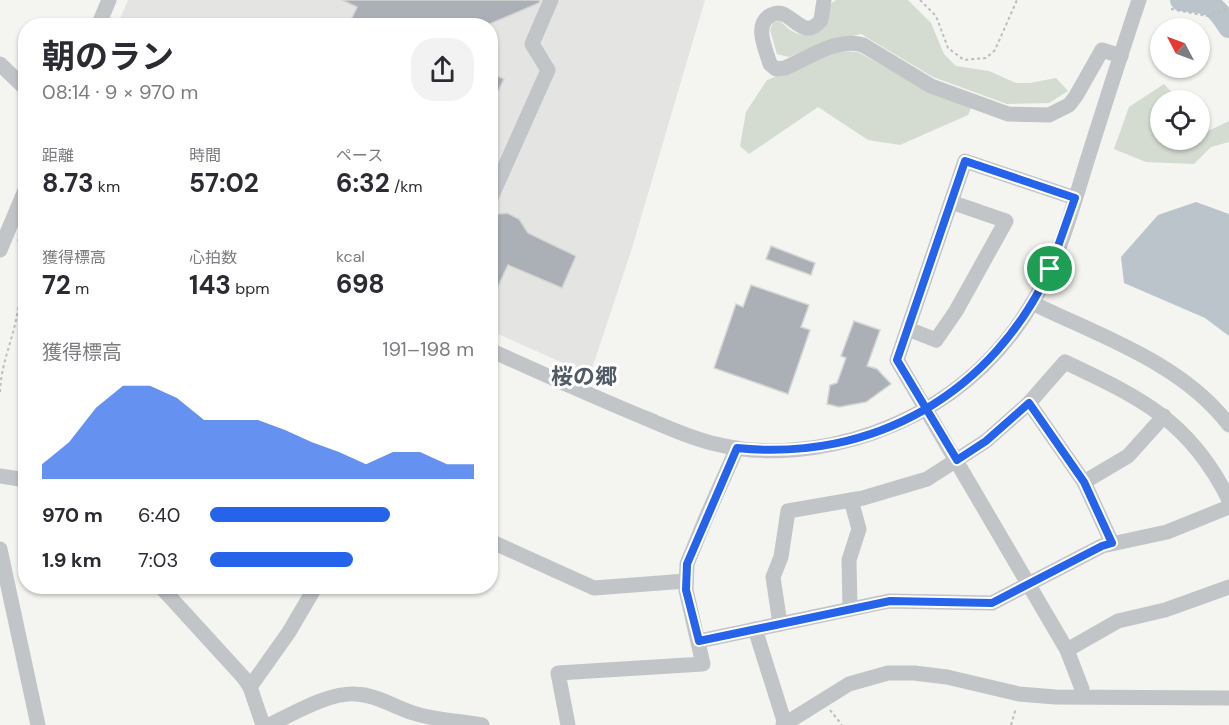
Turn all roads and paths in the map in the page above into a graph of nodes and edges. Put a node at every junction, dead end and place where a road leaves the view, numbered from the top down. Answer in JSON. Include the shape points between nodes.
{"nodes":[{"id":1,"x":110,"y":0,"type":"edge"},
{"id":2,"x":550,"y":0,"type":"edge"},
{"id":3,"x":824,"y":0,"type":"edge"},
{"id":4,"x":920,"y":0,"type":"edge"},
{"id":5,"x":1017,"y":0,"type":"edge"},
{"id":6,"x":1139,"y":0,"type":"edge"},
{"id":7,"x":1229,"y":8,"type":"edge"},
{"id":8,"x":1171,"y":9,"type":"dead end"},
{"id":9,"x":102,"y":18,"type":"edge"},
{"id":10,"x":1121,"y":56,"type":"junction"},
{"id":11,"x":0,"y":64,"type":"edge"},
{"id":12,"x":18,"y":82,"type":"edge"},
{"id":13,"x":498,"y":182,"type":"edge"},
{"id":14,"x":1075,"y":198,"type":"junction"},
{"id":15,"x":951,"y":202,"type":"junction"},
{"id":16,"x":18,"y":207,"type":"edge"},
{"id":17,"x":18,"y":242,"type":"edge"},
{"id":18,"x":2,"y":244,"type":"edge"},
{"id":19,"x":1032,"y":303,"type":"junction"},
{"id":20,"x":18,"y":307,"type":"edge"},
{"id":21,"x":908,"y":329,"type":"junction"},
{"id":22,"x":498,"y":354,"type":"edge"},
{"id":23,"x":0,"y":392,"type":"edge"},
{"id":24,"x":1029,"y":403,"type":"junction"},
{"id":25,"x":928,"y":409,"type":"junction"},
{"id":26,"x":1164,"y":416,"type":"junction"},
{"id":27,"x":1229,"y":426,"type":"edge"},
{"id":28,"x":737,"y":448,"type":"junction"},
{"id":29,"x":957,"y":460,"type":"junction"},
{"id":30,"x":0,"y":476,"type":"edge"},
{"id":31,"x":18,"y":479,"type":"edge"},
{"id":32,"x":1084,"y":482,"type":"junction"},
{"id":33,"x":851,"y":500,"type":"junction"},
{"id":34,"x":1229,"y":500,"type":"edge"},
{"id":35,"x":1229,"y":507,"type":"edge"},
{"id":36,"x":1112,"y":543,"type":"junction"},
{"id":37,"x":498,"y":545,"type":"edge"},
{"id":38,"x":0,"y":549,"type":"edge"},
{"id":39,"x":687,"y":581,"type":"junction"},
{"id":40,"x":1029,"y":585,"type":"junction"},
{"id":41,"x":1229,"y":587,"type":"edge"},
{"id":42,"x":167,"y":594,"type":"edge"},
{"id":43,"x":311,"y":594,"type":"edge"},
{"id":44,"x":850,"y":609,"type":"junction"},
{"id":45,"x":780,"y":624,"type":"junction"},
{"id":46,"x":754,"y":629,"type":"junction"},
{"id":47,"x":699,"y":641,"type":"junction"},
{"id":48,"x":1067,"y":650,"type":"junction"},
{"id":49,"x":250,"y":687,"type":"junction"},
{"id":50,"x":1019,"y":694,"type":"junction"},
{"id":51,"x":1082,"y":697,"type":"junction"},
{"id":52,"x":1229,"y":698,"type":"edge"},
{"id":53,"x":822,"y":701,"type":"junction"},
{"id":54,"x":38,"y":725,"type":"edge"},
{"id":55,"x":262,"y":725,"type":"edge"},
{"id":56,"x":269,"y":725,"type":"edge"},
{"id":57,"x":482,"y":725,"type":"edge"},
{"id":58,"x":568,"y":725,"type":"edge"},
{"id":59,"x":784,"y":725,"type":"edge"},
{"id":60,"x":842,"y":725,"type":"edge"},
{"id":61,"x":1011,"y":725,"type":"edge"}],
"edges":[{"from":1,"to":9,"type":"street"},
{"from":2,"to":13,"type":"street","via":[[532,44],[548,70]]},
{"from":3,"to":10,"type":"street","via":[[821,20],[812,27],[800,27],[779,13],[766,18],[762,30],[770,64],[776,69],[853,42],[931,86],[994,111],[1049,115],[1060,111],[1076,96],[1102,50]]},
{"from":4,"to":5,"type":"path","via":[[936,16],[948,48],[964,60],[986,58],[995,50]]},
{"from":6,"to":10,"type":"street"},
{"from":7,"to":8,"type":"path","via":[[1206,16]]},
{"from":10,"to":14,"type":"street"},
{"from":11,"to":12,"type":"street"},
{"from":14,"to":15,"type":"street","via":[[965,161]]},
{"from":14,"to":19,"type":"street","via":[[1050,269]]},
{"from":15,"to":21,"type":"street"},
{"from":15,"to":21,"type":"street","via":[[1006,221],[936,340]]},
{"from":16,"to":18,"type":"street"},
{"from":17,"to":18,"type":"path"},
{"from":19,"to":25,"type":"street","via":[[983,366]]},
{"from":19,"to":27,"type":"street","via":[[1149,359],[1194,390]]},
{"from":20,"to":23,"type":"path","via":[[0,374]]},
{"from":21,"to":25,"type":"street","via":[[897,360]]},
{"from":22,"to":28,"type":"street","via":[[678,431]]},
{"from":24,"to":26,"type":"street","via":[[1065,362],[1125,390]]},
{"from":24,"to":29,"type":"street","via":[[986,441]]},
{"from":24,"to":32,"type":"street"},
{"from":25,"to":28,"type":"street","via":[[835,444],[760,451]]},
{"from":25,"to":29,"type":"street"},
{"from":26,"to":32,"type":"street","via":[[1128,456]]},
{"from":26,"to":34,"type":"street","via":[[1190,439]]},
{"from":28,"to":39,"type":"street","via":[[687,564]]},
{"from":29,"to":33,"type":"street","via":[[927,478]]},
{"from":29,"to":40,"type":"street"},
{"from":30,"to":31,"type":"street"},
{"from":32,"to":36,"type":"street"},
{"from":33,"to":44,"type":"street","via":[[859,529],[849,560]]},
{"from":33,"to":45,"type":"street","via":[[788,511],[781,557],[773,577]]},
{"from":35,"to":36,"type":"street","via":[[1167,532]]},
{"from":36,"to":40,"type":"street"},
{"from":37,"to":39,"type":"street","via":[[594,588]]},
{"from":38,"to":54,"type":"street"},
{"from":39,"to":47,"type":"street"},
{"from":40,"to":44,"type":"street","via":[[992,603],[890,601]]},
{"from":40,"to":48,"type":"street"},
{"from":41,"to":48,"type":"street","via":[[1165,610],[1118,621]]},
{"from":42,"to":49,"type":"street"},
{"from":43,"to":49,"type":"street"},
{"from":44,"to":45,"type":"street"},
{"from":45,"to":46,"type":"street"},
{"from":46,"to":47,"type":"street"},
{"from":46,"to":59,"type":"street"},
{"from":47,"to":58,"type":"street","via":[[703,664],[558,673]]},
{"from":48,"to":51,"type":"street"},
{"from":49,"to":55,"type":"street"},
{"from":50,"to":51,"type":"street"},
{"from":50,"to":53,"type":"street","via":[[947,677],[888,673],[849,684]]},
{"from":50,"to":61,"type":"path"},
{"from":51,"to":52,"type":"street"},
{"from":53,"to":59,"type":"street"},
{"from":53,"to":60,"type":"path"},
{"from":56,"to":57,"type":"street","via":[[326,700],[356,694],[415,714]]}]}
